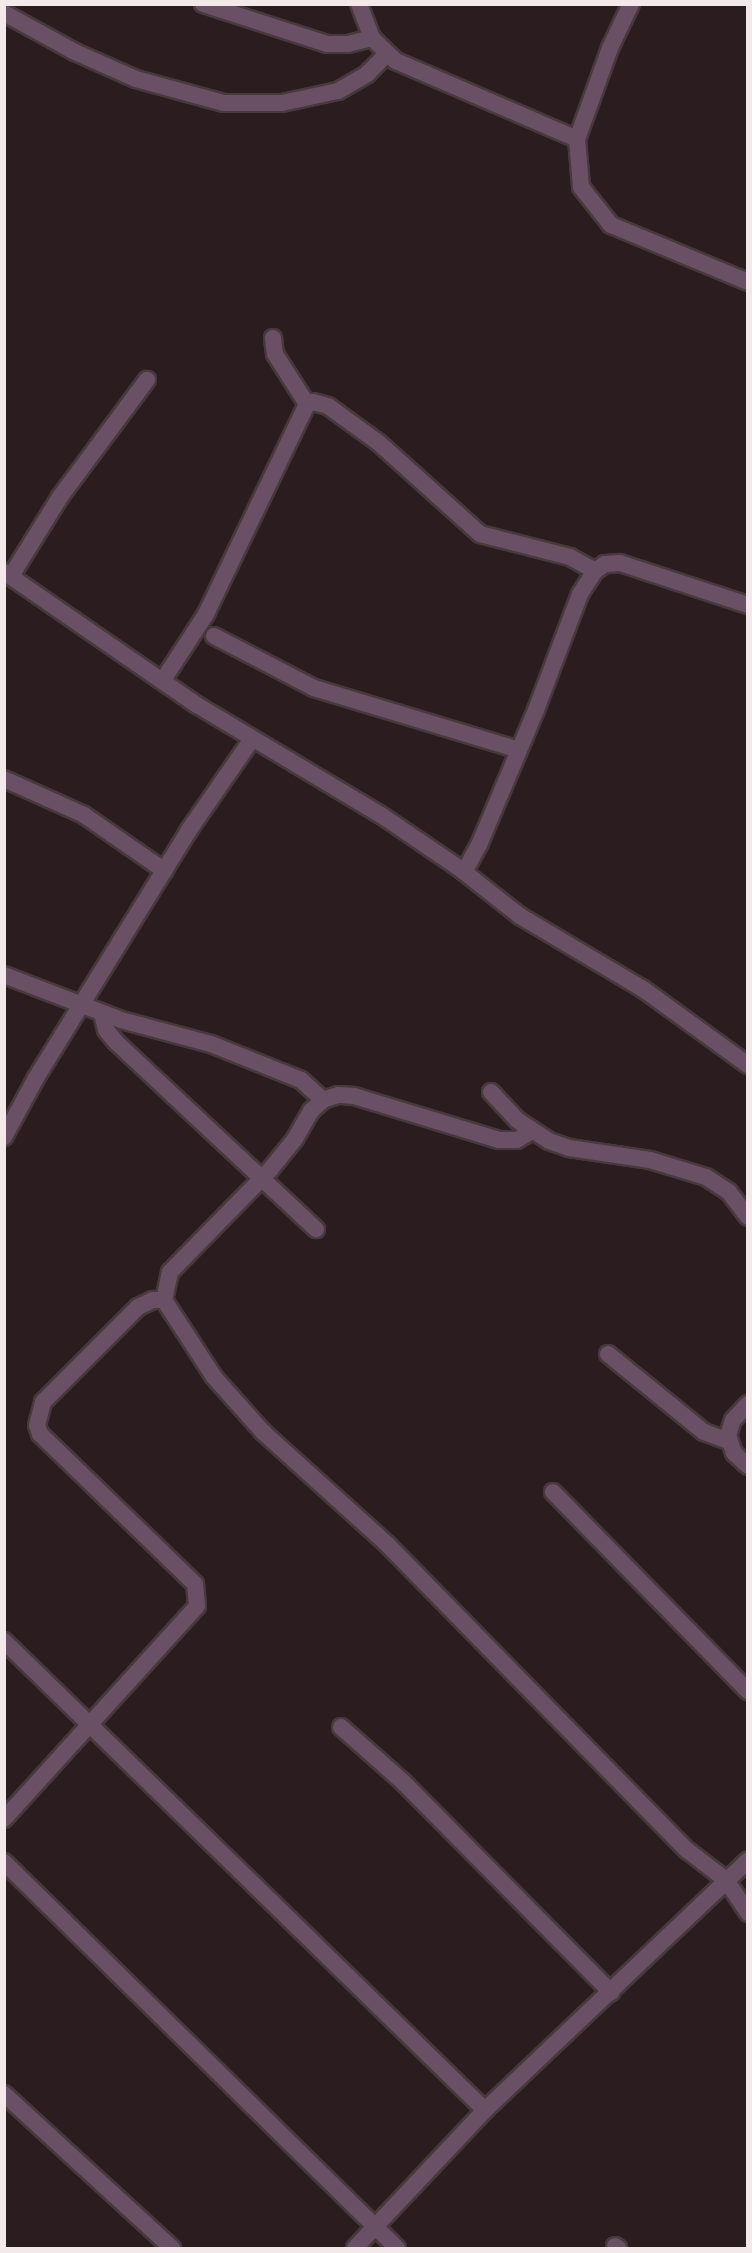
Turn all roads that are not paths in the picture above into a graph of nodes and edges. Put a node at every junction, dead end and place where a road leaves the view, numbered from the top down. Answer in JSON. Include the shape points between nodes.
{"nodes":[{"id":1,"x":203,"y":4,"type":"edge"},
{"id":2,"x":359,"y":4,"type":"edge"},
{"id":3,"x":631,"y":4,"type":"edge"},
{"id":4,"x":4,"y":13,"type":"edge"},
{"id":5,"x":372,"y":38,"type":"junction"},
{"id":6,"x":387,"y":54,"type":"junction"},
{"id":7,"x":577,"y":139,"type":"junction"},
{"id":8,"x":747,"y":282,"type":"edge"},
{"id":9,"x":273,"y":338,"type":"dead end"},
{"id":10,"x":147,"y":381,"type":"dead end"},
{"id":11,"x":307,"y":404,"type":"junction"},
{"id":12,"x":595,"y":571,"type":"junction"},
{"id":13,"x":8,"y":574,"type":"edge"},
{"id":14,"x":747,"y":605,"type":"edge"},
{"id":15,"x":214,"y":636,"type":"dead end"},
{"id":16,"x":163,"y":680,"type":"junction"},
{"id":17,"x":252,"y":739,"type":"junction"},
{"id":18,"x":519,"y":750,"type":"junction"},
{"id":19,"x":4,"y":779,"type":"edge"},
{"id":20,"x":165,"y":871,"type":"junction"},
{"id":21,"x":464,"y":872,"type":"junction"},
{"id":22,"x":4,"y":975,"type":"edge"},
{"id":23,"x":84,"y":1004,"type":"junction"},
{"id":24,"x":102,"y":1012,"type":"junction"},
{"id":25,"x":747,"y":1065,"type":"edge"},
{"id":26,"x":491,"y":1092,"type":"dead end"},
{"id":27,"x":323,"y":1100,"type":"junction"},
{"id":28,"x":532,"y":1131,"type":"junction"},
{"id":29,"x":4,"y":1137,"type":"edge"},
{"id":30,"x":262,"y":1177,"type":"junction"},
{"id":31,"x":747,"y":1216,"type":"edge"},
{"id":32,"x":315,"y":1229,"type":"dead end"},
{"id":33,"x":164,"y":1300,"type":"junction"},
{"id":34,"x":608,"y":1354,"type":"dead end"},
{"id":35,"x":747,"y":1404,"type":"edge"},
{"id":36,"x":729,"y":1441,"type":"junction"},
{"id":37,"x":747,"y":1466,"type":"edge"},
{"id":38,"x":552,"y":1492,"type":"dead end"},
{"id":39,"x":4,"y":1641,"type":"edge"},
{"id":40,"x":747,"y":1691,"type":"edge"},
{"id":41,"x":91,"y":1725,"type":"junction"},
{"id":42,"x":341,"y":1727,"type":"dead end"},
{"id":43,"x":4,"y":1819,"type":"edge"},
{"id":44,"x":747,"y":1860,"type":"edge"},
{"id":45,"x":4,"y":1862,"type":"edge"},
{"id":46,"x":726,"y":1880,"type":"junction"},
{"id":47,"x":747,"y":1913,"type":"edge"},
{"id":48,"x":610,"y":1992,"type":"junction"},
{"id":49,"x":4,"y":2094,"type":"edge"},
{"id":50,"x":484,"y":2110,"type":"junction"},
{"id":51,"x":375,"y":2227,"type":"junction"},
{"id":52,"x":172,"y":2248,"type":"edge"},
{"id":53,"x":356,"y":2248,"type":"edge"},
{"id":54,"x":397,"y":2248,"type":"edge"}],
"edges":[{"from":1,"to":5,"type":"street","via":[[327,44]]},
{"from":2,"to":5,"type":"street"},
{"from":3,"to":7,"type":"street","via":[[610,48]]},
{"from":4,"to":6,"type":"street","via":[[106,66],[171,90],[224,103],[282,103],[338,91],[367,74]]},
{"from":5,"to":6,"type":"street"},
{"from":6,"to":7,"type":"street"},
{"from":7,"to":8,"type":"street","via":[[581,187],[611,225]]},
{"from":9,"to":11,"type":"street","via":[[275,354]]},
{"from":10,"to":13,"type":"street"},
{"from":11,"to":12,"type":"street","via":[[324,403],[379,443],[480,534],[570,557]]},
{"from":11,"to":16,"type":"street","via":[[206,614]]},
{"from":12,"to":14,"type":"street","via":[[605,564],[620,563]]},
{"from":12,"to":18,"type":"street","via":[[580,594]]},
{"from":13,"to":16,"type":"street"},
{"from":15,"to":18,"type":"street","via":[[314,688]]},
{"from":16,"to":17,"type":"street"},
{"from":17,"to":20,"type":"street"},
{"from":17,"to":21,"type":"street","via":[[371,809]]},
{"from":18,"to":21,"type":"street"},
{"from":19,"to":20,"type":"street","via":[[84,815]]},
{"from":20,"to":23,"type":"street"},
{"from":21,"to":25,"type":"street","via":[[506,906],[643,988]]},
{"from":22,"to":23,"type":"street"},
{"from":23,"to":24,"type":"street"},
{"from":23,"to":29,"type":"street"},
{"from":24,"to":27,"type":"street","via":[[211,1044],[301,1080]]},
{"from":24,"to":30,"type":"street","via":[[106,1030],[116,1042]]},
{"from":26,"to":28,"type":"street"},
{"from":27,"to":28,"type":"street","via":[[338,1095],[354,1096],[499,1140],[517,1140]]},
{"from":27,"to":30,"type":"street"},
{"from":28,"to":31,"type":"street","via":[[568,1148],[650,1160],[706,1177],[729,1192]]},
{"from":30,"to":32,"type":"street"},
{"from":30,"to":33,"type":"street","via":[[170,1272]]},
{"from":33,"to":41,"type":"street","via":[[138,1307],[43,1402],[37,1416],[40,1434],[195,1584],[198,1594],[193,1613]]},
{"from":33,"to":46,"type":"street","via":[[214,1377],[263,1432],[387,1544],[687,1850]]},
{"from":34,"to":36,"type":"street","via":[[704,1432]]},
{"from":35,"to":36,"type":"street","via":[[732,1420]]},
{"from":36,"to":37,"type":"street"},
{"from":38,"to":40,"type":"street"},
{"from":39,"to":41,"type":"street"},
{"from":41,"to":43,"type":"street"},
{"from":41,"to":50,"type":"street"},
{"from":42,"to":48,"type":"street","via":[[403,1782]]},
{"from":44,"to":46,"type":"street"},
{"from":45,"to":51,"type":"street"},
{"from":46,"to":47,"type":"street"},
{"from":46,"to":48,"type":"street"},
{"from":48,"to":50,"type":"street"},
{"from":49,"to":52,"type":"street"},
{"from":50,"to":51,"type":"street"},
{"from":51,"to":53,"type":"street"},
{"from":51,"to":54,"type":"street"}]}
